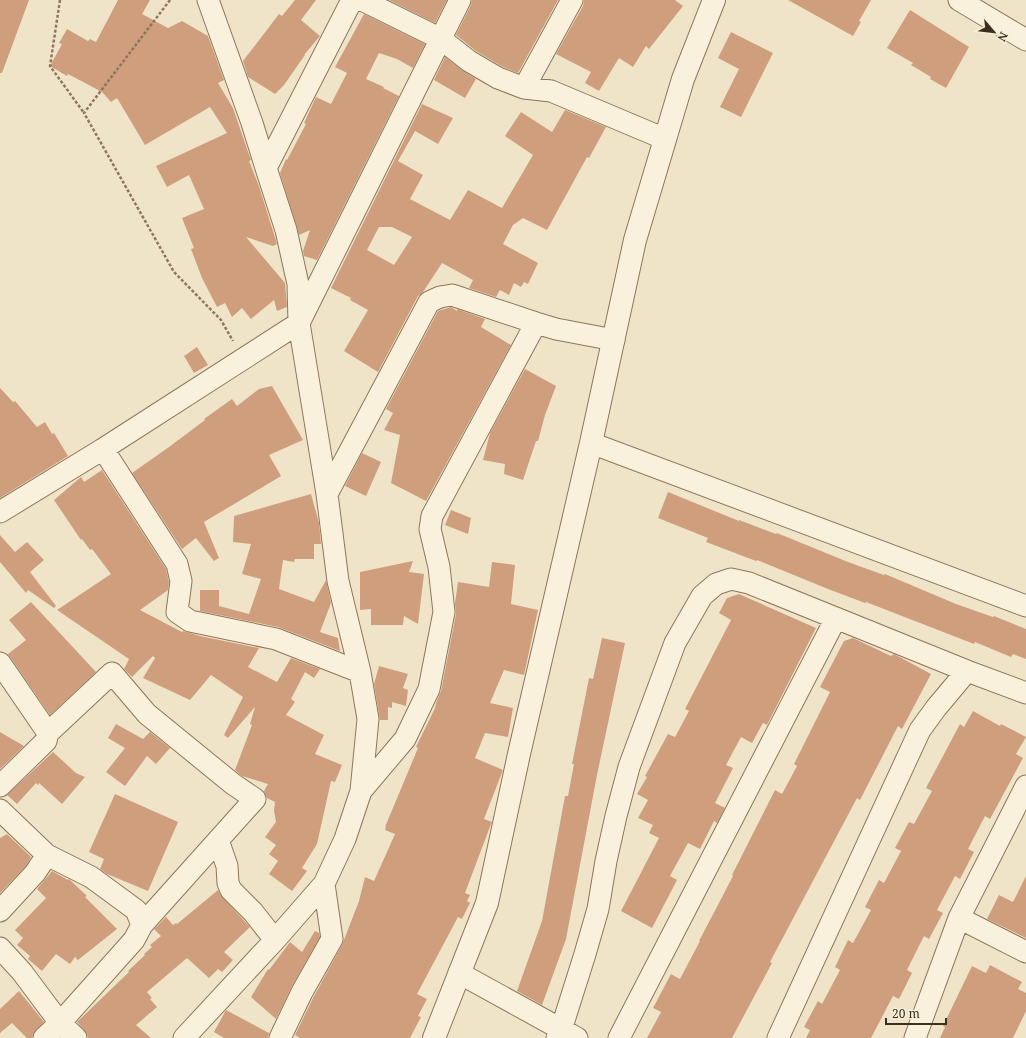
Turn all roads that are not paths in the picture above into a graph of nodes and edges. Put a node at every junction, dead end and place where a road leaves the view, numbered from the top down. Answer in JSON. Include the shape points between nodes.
{"nodes":[{"id":1,"x":208,"y":0,"type":"edge"},
{"id":2,"x":352,"y":0,"type":"edge"},
{"id":3,"x":362,"y":0,"type":"edge"},
{"id":4,"x":460,"y":0,"type":"edge"},
{"id":5,"x":572,"y":0,"type":"edge"},
{"id":6,"x":714,"y":0,"type":"edge"},
{"id":7,"x":959,"y":0,"type":"edge"},
{"id":8,"x":441,"y":39,"type":"junction"},
{"id":9,"x":1026,"y":40,"type":"edge"},
{"id":10,"x":524,"y":88,"type":"junction"},
{"id":11,"x":665,"y":139,"type":"junction"},
{"id":12,"x":266,"y":168,"type":"junction"},
{"id":13,"x":299,"y":323,"type":"junction"},
{"id":14,"x":536,"y":324,"type":"junction"},
{"id":15,"x":614,"y":340,"type":"junction"},
{"id":16,"x":592,"y":443,"type":"junction"},
{"id":17,"x":103,"y":449,"type":"junction"},
{"id":18,"x":327,"y":494,"type":"junction"},
{"id":19,"x":0,"y":512,"type":"edge"},
{"id":20,"x":1026,"y":606,"type":"edge"},
{"id":21,"x":836,"y":618,"type":"junction"},
{"id":22,"x":0,"y":663,"type":"edge"},
{"id":23,"x":967,"y":671,"type":"junction"},
{"id":24,"x":360,"y":672,"type":"junction"},
{"id":25,"x":1026,"y":693,"type":"edge"},
{"id":26,"x":48,"y":733,"type":"junction"},
{"id":27,"x":0,"y":786,"type":"edge"},
{"id":28,"x":1026,"y":786,"type":"edge"},
{"id":29,"x":361,"y":791,"type":"junction"},
{"id":30,"x":0,"y":810,"type":"edge"},
{"id":31,"x":218,"y":840,"type":"junction"},
{"id":32,"x":46,"y":855,"type":"junction"},
{"id":33,"x":324,"y":884,"type":"junction"},
{"id":34,"x":0,"y":911,"type":"edge"},
{"id":35,"x":959,"y":918,"type":"junction"},
{"id":36,"x":142,"y":925,"type":"junction"},
{"id":37,"x":275,"y":940,"type":"junction"},
{"id":38,"x":0,"y":948,"type":"edge"},
{"id":39,"x":1026,"y":952,"type":"edge"},
{"id":40,"x":459,"y":974,"type":"junction"},
{"id":41,"x":60,"y":1023,"type":"junction"},
{"id":42,"x":565,"y":1035,"type":"edge"},
{"id":43,"x":44,"y":1038,"type":"edge"},
{"id":44,"x":76,"y":1038,"type":"edge"},
{"id":45,"x":184,"y":1038,"type":"edge"},
{"id":46,"x":280,"y":1038,"type":"edge"},
{"id":47,"x":434,"y":1038,"type":"edge"},
{"id":48,"x":619,"y":1038,"type":"edge"},
{"id":49,"x":778,"y":1038,"type":"edge"},
{"id":50,"x":915,"y":1038,"type":"edge"}],
"edges":[{"from":1,"to":12,"type":"street"},
{"from":2,"to":12,"type":"street"},
{"from":3,"to":8,"type":"street"},
{"from":4,"to":8,"type":"street"},
{"from":5,"to":10,"type":"street"},
{"from":6,"to":11,"type":"street","via":[[683,79]]},
{"from":7,"to":9,"type":"street"},
{"from":8,"to":10,"type":"street","via":[[498,78]]},
{"from":8,"to":13,"type":"street"},
{"from":10,"to":11,"type":"street","via":[[551,91]]},
{"from":11,"to":15,"type":"street","via":[[635,240]]},
{"from":12,"to":13,"type":"street","via":[[286,230],[298,284]]},
{"from":13,"to":17,"type":"street"},
{"from":13,"to":18,"type":"street"},
{"from":14,"to":15,"type":"street"},
{"from":14,"to":18,"type":"street","via":[[452,295],[429,302]]},
{"from":14,"to":29,"type":"street","via":[[432,516],[430,529],[440,567],[444,612],[429,689],[405,740]]},
{"from":15,"to":16,"type":"street"},
{"from":16,"to":20,"type":"street"},
{"from":16,"to":40,"type":"street","via":[[487,903]]},
{"from":17,"to":19,"type":"street"},
{"from":17,"to":24,"type":"street","via":[[177,564],[181,581],[177,612],[190,621],[276,639]]},
{"from":18,"to":24,"type":"street","via":[[338,581]]},
{"from":21,"to":23,"type":"street"},
{"from":21,"to":42,"type":"street","via":[[749,583],[731,579],[716,584],[702,596],[675,643],[628,767],[609,846],[598,909]]},
{"from":21,"to":48,"type":"street"},
{"from":22,"to":26,"type":"street"},
{"from":23,"to":25,"type":"street"},
{"from":23,"to":49,"type":"street","via":[[920,730]]},
{"from":24,"to":29,"type":"street","via":[[368,719]]},
{"from":26,"to":27,"type":"street","via":[[46,741]]},
{"from":26,"to":31,"type":"street","via":[[112,673],[146,714],[255,799]]},
{"from":28,"to":35,"type":"street"},
{"from":29,"to":33,"type":"street","via":[[345,839]]},
{"from":30,"to":32,"type":"street"},
{"from":31,"to":36,"type":"street"},
{"from":31,"to":37,"type":"street","via":[[228,866],[228,883],[231,890],[254,912]]},
{"from":32,"to":34,"type":"street","via":[[35,873]]},
{"from":32,"to":36,"type":"street","via":[[91,877],[136,910]]},
{"from":33,"to":37,"type":"street"},
{"from":33,"to":46,"type":"street","via":[[332,938]]},
{"from":35,"to":39,"type":"street"},
{"from":35,"to":50,"type":"street"},
{"from":36,"to":41,"type":"street","via":[[134,940]]},
{"from":37,"to":45,"type":"street"},
{"from":38,"to":41,"type":"street","via":[[22,972]]},
{"from":40,"to":42,"type":"street"},
{"from":40,"to":47,"type":"street"},
{"from":41,"to":43,"type":"street"},
{"from":41,"to":44,"type":"street"}]}
